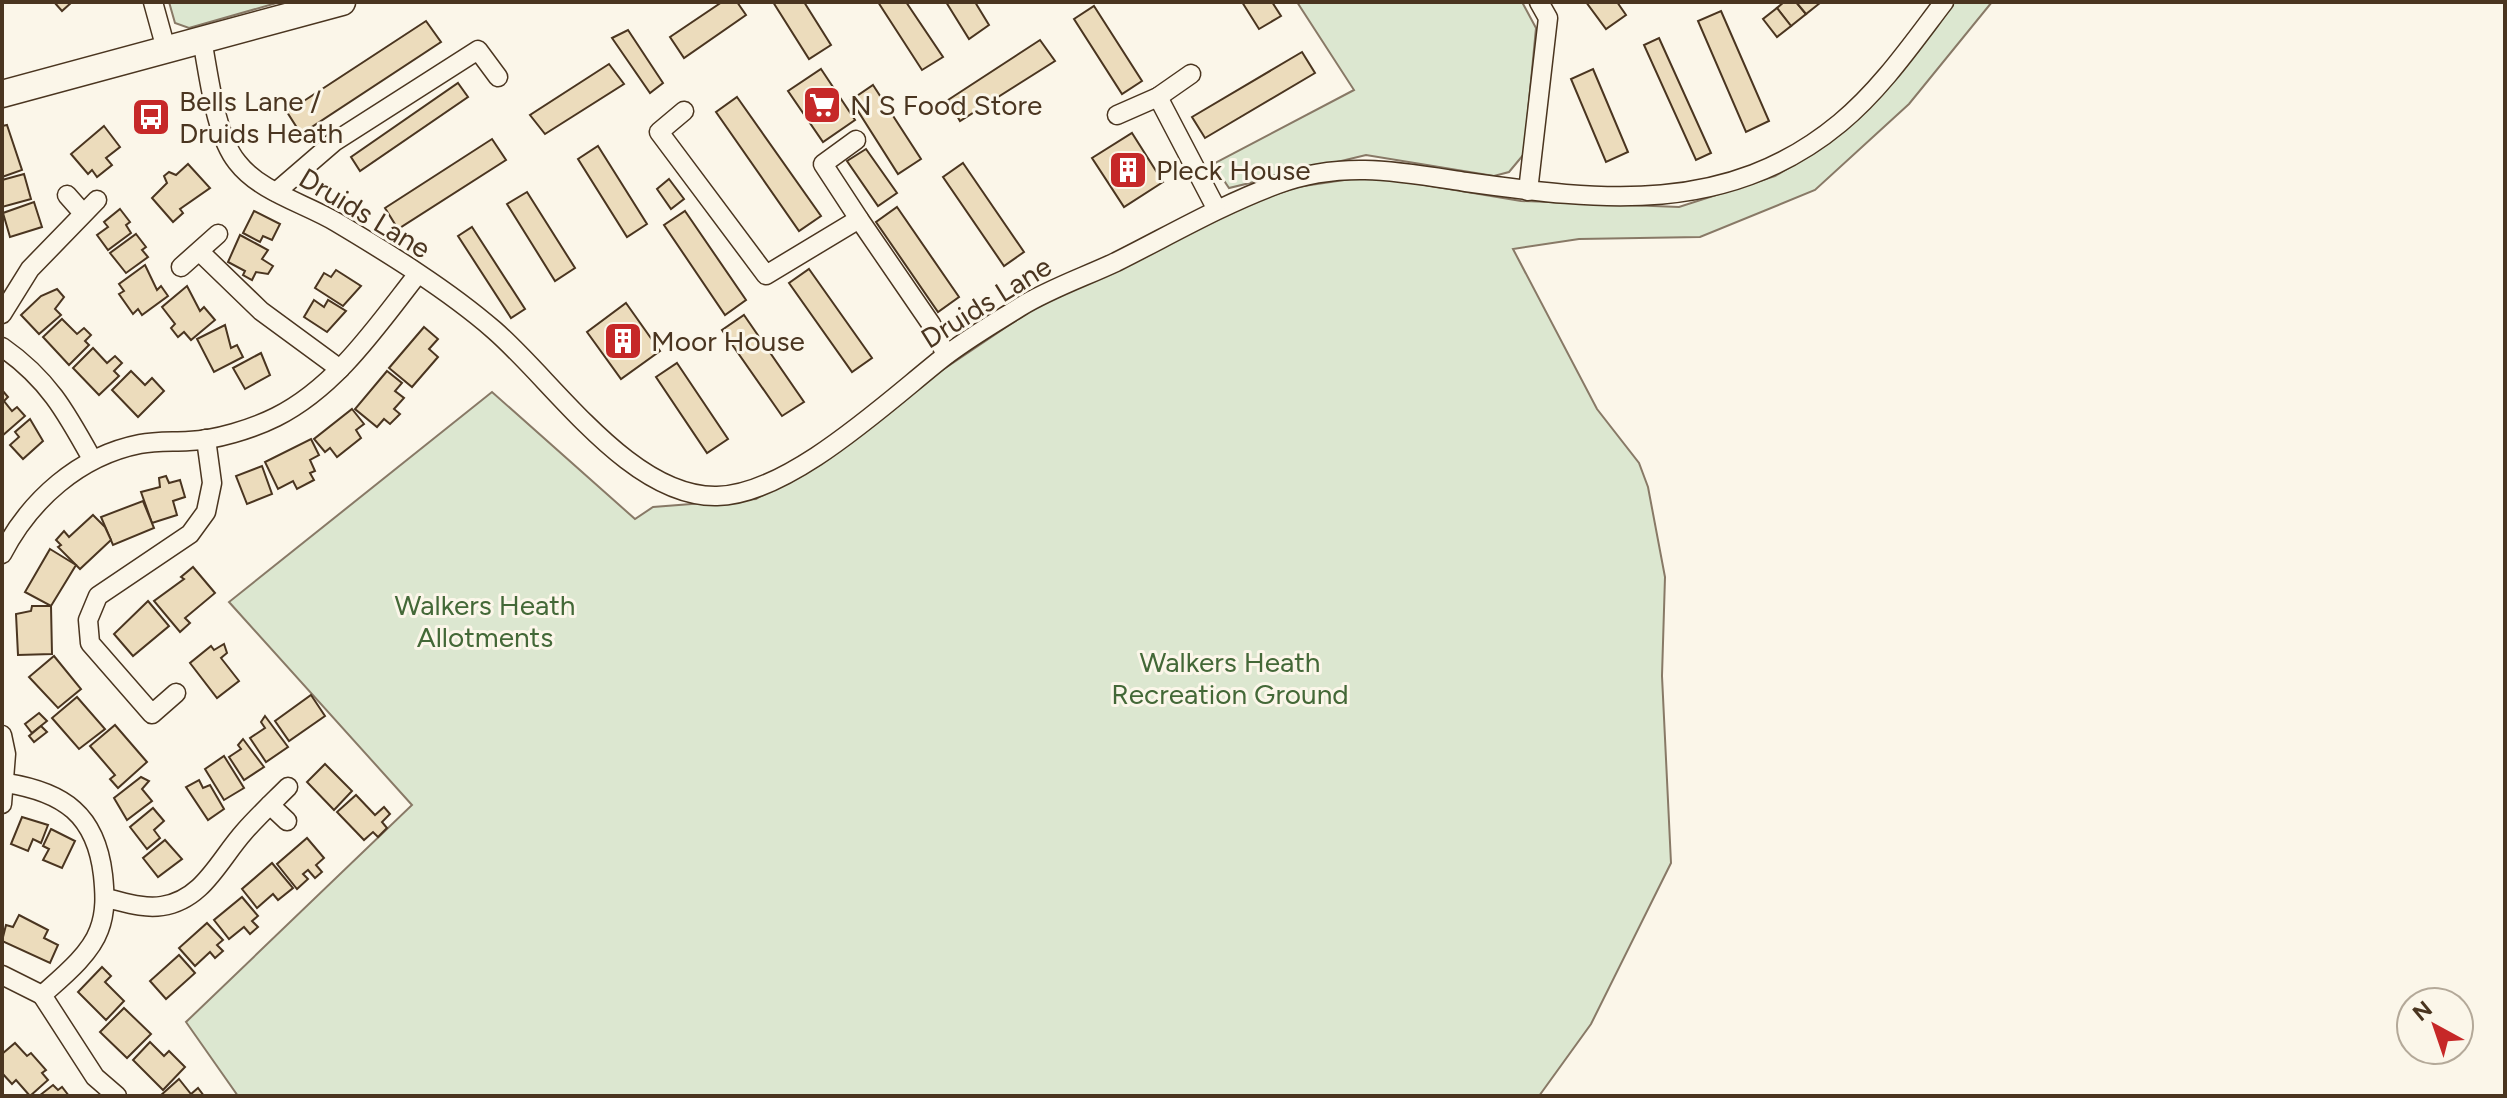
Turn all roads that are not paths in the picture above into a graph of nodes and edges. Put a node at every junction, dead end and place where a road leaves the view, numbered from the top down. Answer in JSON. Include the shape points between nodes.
{"nodes":[{"id":1,"x":153,"y":2,"type":"edge"},
{"id":2,"x":342,"y":2,"type":"edge"},
{"id":3,"x":1539,"y":2,"type":"edge"},
{"id":4,"x":1944,"y":2,"type":"edge"},
{"id":5,"x":202,"y":40,"type":"junction"},
{"id":6,"x":166,"y":49,"type":"junction"},
{"id":7,"x":1191,"y":74,"type":"dead end"},
{"id":8,"x":498,"y":77,"type":"dead end"},
{"id":9,"x":2,"y":94,"type":"edge"},
{"id":10,"x":1158,"y":97,"type":"junction"},
{"id":11,"x":684,"y":111,"type":"dead end"},
{"id":12,"x":1117,"y":115,"type":"dead end"},
{"id":13,"x":856,"y":140,"type":"dead end"},
{"id":14,"x":1528,"y":191,"type":"junction"},
{"id":15,"x":276,"y":192,"type":"junction"},
{"id":16,"x":67,"y":195,"type":"dead end"},
{"id":17,"x":1216,"y":208,"type":"junction"},
{"id":18,"x":859,"y":219,"type":"junction"},
{"id":19,"x":218,"y":234,"type":"dead end"},
{"id":20,"x":200,"y":252,"type":"junction"},
{"id":21,"x":181,"y":267,"type":"dead end"},
{"id":22,"x":417,"y":275,"type":"junction"},
{"id":23,"x":2,"y":314,"type":"edge"},
{"id":24,"x":2,"y":347,"type":"edge"},
{"id":25,"x":946,"y":355,"type":"junction"},
{"id":26,"x":340,"y":369,"type":"junction"},
{"id":27,"x":206,"y":439,"type":"junction"},
{"id":28,"x":92,"y":459,"type":"junction"},
{"id":29,"x":2,"y":554,"type":"edge"},
{"id":30,"x":176,"y":693,"type":"dead end"},
{"id":31,"x":2,"y":735,"type":"edge"},
{"id":32,"x":6,"y":783,"type":"junction"},
{"id":33,"x":288,"y":787,"type":"dead end"},
{"id":34,"x":2,"y":804,"type":"edge"},
{"id":35,"x":270,"y":805,"type":"junction"},
{"id":36,"x":287,"y":821,"type":"dead end"},
{"id":37,"x":106,"y":898,"type":"junction"},
{"id":38,"x":2,"y":975,"type":"edge"},
{"id":39,"x":42,"y":995,"type":"junction"},
{"id":40,"x":117,"y":1096,"type":"edge"}],
"edges":[{"from":1,"to":6,"type":"street"},
{"from":2,"to":5,"type":"street"},
{"from":3,"to":14,"type":"street","via":[[1548,18]]},
{"from":4,"to":14,"type":"street","name":"Druids Lane","via":[[1892,70],[1842,122],[1746,180],[1703,191],[1609,197]]},
{"from":5,"to":6,"type":"street"},
{"from":5,"to":15,"type":"street","name":"Druids Lane","via":[[227,145],[239,165]]},
{"from":6,"to":9,"type":"street"},
{"from":7,"to":10,"type":"street"},
{"from":8,"to":15,"type":"street","via":[[478,50],[334,142]]},
{"from":10,"to":12,"type":"street"},
{"from":10,"to":17,"type":"street"},
{"from":11,"to":18,"type":"street","via":[[659,132],[766,275]]},
{"from":13,"to":18,"type":"street","via":[[823,164]]},
{"from":14,"to":17,"type":"street","name":"Druids Lane","via":[[1359,168],[1286,181]]},
{"from":15,"to":22,"type":"street","name":"Druids Lane","via":[[331,219]]},
{"from":16,"to":23,"type":"street","via":[[90,206],[30,269]]},
{"from":17,"to":25,"type":"street","name":"Druids Lane","via":[[1027,303]]},
{"from":18,"to":25,"type":"street","via":[[931,324]]},
{"from":19,"to":20,"type":"street"},
{"from":20,"to":21,"type":"street"},
{"from":20,"to":26,"type":"street","via":[[261,311]]},
{"from":22,"to":25,"type":"street","name":"Druids Lane","via":[[490,326],[598,436],[640,471],[690,494],[721,497],[753,490],[843,441]]},
{"from":22,"to":26,"type":"street"},
{"from":24,"to":28,"type":"street","via":[[49,388]]},
{"from":26,"to":27,"type":"street","via":[[276,417]]},
{"from":27,"to":28,"type":"street","via":[[140,444]]},
{"from":27,"to":30,"type":"street","via":[[212,483],[206,512],[190,534],[98,596],[88,620],[90,643],[152,714]]},
{"from":28,"to":29,"type":"street","via":[[50,489],[18,524]]},
{"from":31,"to":32,"type":"street"},
{"from":32,"to":34,"type":"street"},
{"from":32,"to":37,"type":"street","via":[[37,788],[88,822],[100,846]]},
{"from":33,"to":35,"type":"street"},
{"from":35,"to":36,"type":"street"},
{"from":35,"to":37,"type":"street","via":[[203,885],[176,903],[146,907]]},
{"from":37,"to":39,"type":"street","via":[[98,932]]},
{"from":38,"to":39,"type":"street"},
{"from":39,"to":40,"type":"street","via":[[95,1077]]}]}
